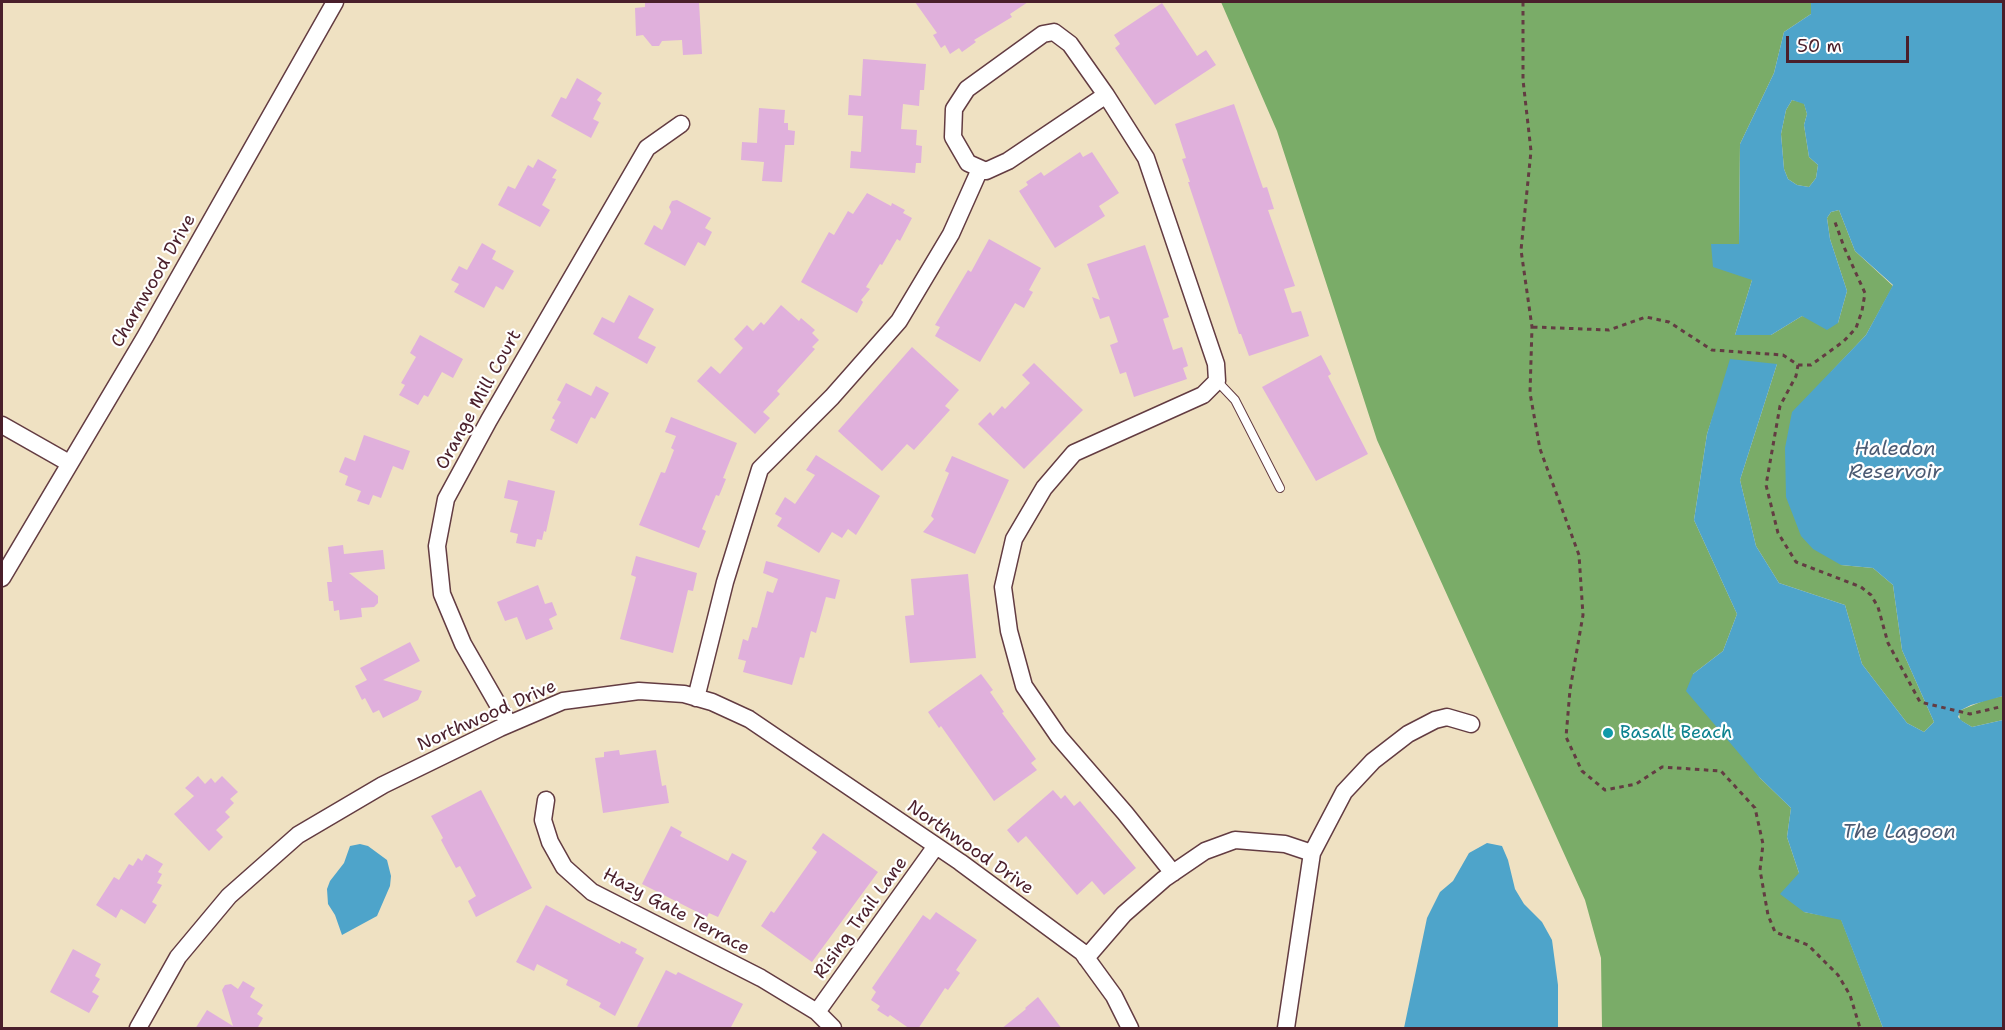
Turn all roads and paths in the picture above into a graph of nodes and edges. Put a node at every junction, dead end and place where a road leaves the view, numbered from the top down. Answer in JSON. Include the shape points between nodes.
{"nodes":[{"id":1,"x":335,"y":2,"type":"edge"},
{"id":2,"x":1523,"y":2,"type":"edge"},
{"id":3,"x":1106,"y":95,"type":"junction"},
{"id":4,"x":681,"y":124,"type":"dead end"},
{"id":5,"x":980,"y":169,"type":"junction"},
{"id":6,"x":1835,"y":222,"type":"dead end"},
{"id":7,"x":1532,"y":327,"type":"junction"},
{"id":8,"x":1798,"y":365,"type":"junction"},
{"id":9,"x":1217,"y":381,"type":"junction"},
{"id":10,"x":2,"y":425,"type":"edge"},
{"id":11,"x":69,"y":463,"type":"junction"},
{"id":12,"x":1280,"y":488,"type":"dead end"},
{"id":13,"x":2,"y":578,"type":"edge"},
{"id":14,"x":696,"y":698,"type":"junction"},
{"id":15,"x":2004,"y":706,"type":"edge"},
{"id":16,"x":509,"y":724,"type":"junction"},
{"id":17,"x":1471,"y":724,"type":"dead end"},
{"id":18,"x":546,"y":800,"type":"dead end"},
{"id":19,"x":936,"y":846,"type":"junction"},
{"id":20,"x":1312,"y":853,"type":"junction"},
{"id":21,"x":1173,"y":873,"type":"junction"},
{"id":22,"x":1086,"y":958,"type":"junction"},
{"id":23,"x":817,"y":1012,"type":"junction"},
{"id":24,"x":138,"y":1029,"type":"edge"},
{"id":25,"x":833,"y":1029,"type":"edge"},
{"id":26,"x":1130,"y":1029,"type":"edge"},
{"id":27,"x":1286,"y":1029,"type":"edge"},
{"id":28,"x":1860,"y":1029,"type":"edge"}],
"edges":[{"from":1,"to":11,"type":"street","name":"Charnwood Drive"},
{"from":2,"to":7,"type":"path","via":[[1523,80],[1530,151],[1521,250]]},
{"from":3,"to":5,"type":"street","via":[[1008,161],[986,171]]},
{"from":3,"to":5,"type":"street","via":[[1070,44],[1054,32],[1043,34],[967,89],[954,109],[953,137],[969,164]]},
{"from":3,"to":9,"type":"street","via":[[1146,158],[1216,364]]},
{"from":4,"to":16,"type":"street","name":"Orange Mill Court","via":[[647,148],[446,499],[437,546],[442,594],[463,644]]},
{"from":5,"to":14,"type":"street","via":[[951,234],[899,321],[832,397],[760,469],[724,582]]},
{"from":6,"to":8,"type":"path","via":[[1865,293],[1862,311],[1856,328],[1844,341],[1811,365]]},
{"from":7,"to":8,"type":"path","via":[[1609,330],[1646,317],[1669,322],[1712,350],[1783,355]]},
{"from":7,"to":28,"type":"path","via":[[1530,393],[1540,448],[1579,555],[1583,615],[1570,690],[1566,737],[1570,746],[1582,771],[1605,790],[1636,784],[1662,767],[1721,771],[1755,808],[1763,844],[1760,870],[1774,932],[1808,945],[1838,975],[1850,995]]},
{"from":8,"to":15,"type":"path","via":[[1780,406],[1766,484],[1778,533],[1796,561],[1861,587],[1871,595],[1888,643],[1920,702],[1970,714]]},
{"from":9,"to":12,"type":"lane","via":[[1235,400]]},
{"from":9,"to":21,"type":"street","via":[[1203,395],[1074,453],[1044,488],[1014,538],[1003,587],[1009,631],[1024,686],[1059,737]]},
{"from":10,"to":11,"type":"street"},
{"from":11,"to":13,"type":"street","name":"Charnwood Drive"},
{"from":14,"to":16,"type":"street","name":"Northwood Drive","via":[[639,691],[563,701]]},
{"from":14,"to":19,"type":"street","name":"Northwood Drive","via":[[750,719]]},
{"from":16,"to":24,"type":"street","name":"Northwood Drive","via":[[383,785],[298,835],[229,896],[178,957]]},
{"from":17,"to":20,"type":"street","via":[[1447,717],[1435,720],[1408,734],[1373,761],[1344,792]]},
{"from":18,"to":23,"type":"street","name":"Hazy Gate Terrace","via":[[543,820],[550,842],[564,867],[592,892],[760,978]]},
{"from":19,"to":22,"type":"street","name":"Northwood Drive"},
{"from":19,"to":23,"type":"street","name":"Rising Trail Lane"},
{"from":20,"to":21,"type":"street","via":[[1285,844],[1234,840],[1205,852]]},
{"from":20,"to":27,"type":"street"},
{"from":21,"to":22,"type":"street","via":[[1124,914]]},
{"from":22,"to":26,"type":"street","name":"Northwood Drive","via":[[1114,996]]},
{"from":23,"to":25,"type":"street","name":"Hazy Gate Terrace"}]}
